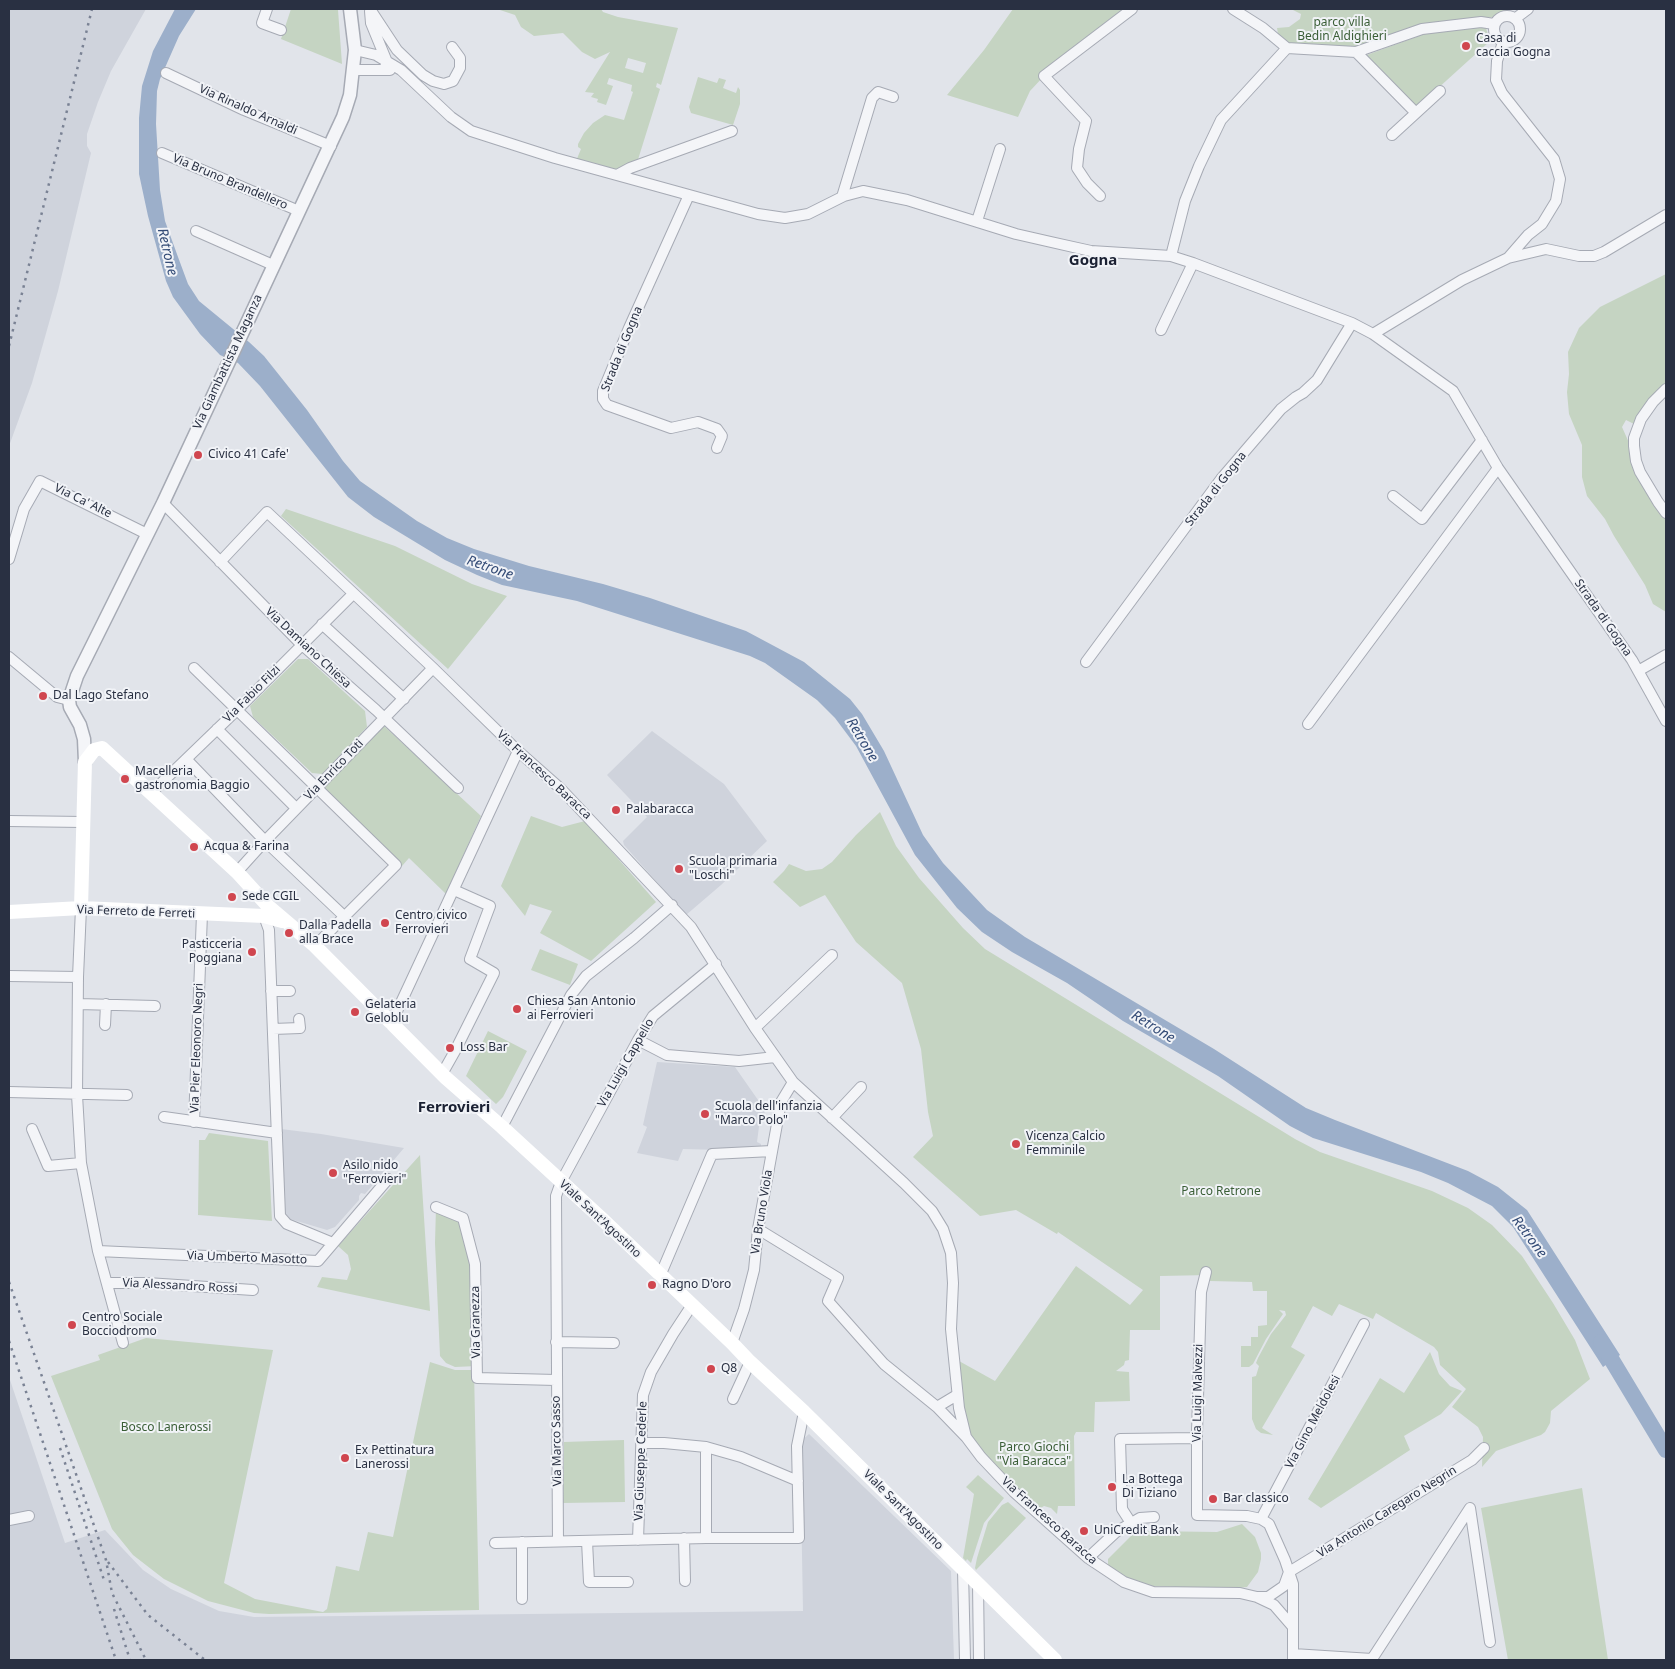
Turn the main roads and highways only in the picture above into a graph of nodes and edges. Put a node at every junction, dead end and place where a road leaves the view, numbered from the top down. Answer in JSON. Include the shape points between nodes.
{"nodes":[{"id":1,"x":81,"y":908,"type":"junction"},
{"id":2,"x":266,"y":911,"type":"junction"},
{"id":3,"x":9,"y":912,"type":"edge"},
{"id":4,"x":285,"y":922,"type":"joint"},
{"id":5,"x":1055,"y":1660,"type":"edge"}],
"edges":[{"from":1,"to":2,"type":"main road","name":"Via Ferreto de Ferreti","via":[[202,914]]},
{"from":1,"to":2,"type":"main road","name":"Via Alessandro Rossi","via":[[85,762],[94,750],[102,748],[237,872]]},
{"from":1,"to":3,"type":"main road","name":"Via Ferreto de Ferreti"},
{"from":2,"to":4,"type":"main road","name":"Via Ferreto de Ferreti"},
{"from":4,"to":5,"type":"main road","name":"Viale Sant'Agostino","via":[[315,946],[444,1076],[602,1219],[804,1412]]}]}
